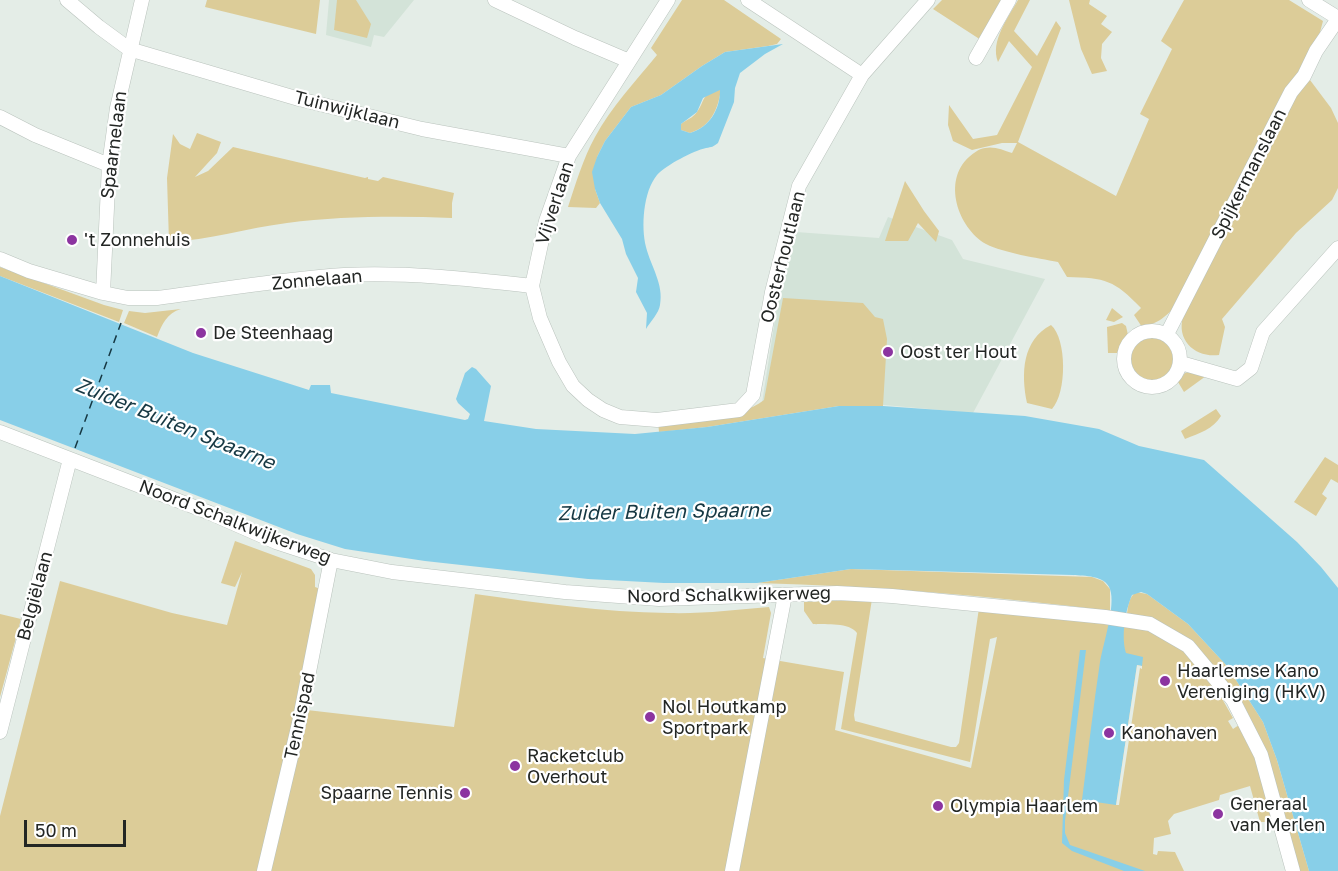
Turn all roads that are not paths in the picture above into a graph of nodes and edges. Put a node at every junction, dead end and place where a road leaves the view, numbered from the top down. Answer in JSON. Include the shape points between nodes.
{"nodes":[{"id":1,"x":67,"y":0,"type":"edge"},
{"id":2,"x":142,"y":0,"type":"edge"},
{"id":3,"x":495,"y":0,"type":"edge"},
{"id":4,"x":668,"y":0,"type":"edge"},
{"id":5,"x":748,"y":0,"type":"edge"},
{"id":6,"x":928,"y":0,"type":"edge"},
{"id":7,"x":1009,"y":0,"type":"edge"},
{"id":8,"x":1309,"y":0,"type":"edge"},
{"id":9,"x":1338,"y":19,"type":"edge"},
{"id":10,"x":129,"y":49,"type":"junction"},
{"id":11,"x":976,"y":58,"type":"dead end"},
{"id":12,"x":629,"y":61,"type":"junction"},
{"id":13,"x":862,"y":75,"type":"junction"},
{"id":14,"x":0,"y":117,"type":"edge"},
{"id":15,"x":569,"y":156,"type":"junction"},
{"id":16,"x":109,"y":165,"type":"junction"},
{"id":17,"x":1338,"y":248,"type":"edge"},
{"id":18,"x":0,"y":259,"type":"edge"},
{"id":19,"x":532,"y":286,"type":"junction"},
{"id":20,"x":103,"y":293,"type":"junction"},
{"id":21,"x":1167,"y":334,"type":"junction"},
{"id":22,"x":1181,"y":363,"type":"junction"},
{"id":23,"x":603,"y":410,"type":"joint"},
{"id":24,"x":0,"y":432,"type":"edge"},
{"id":25,"x":70,"y":459,"type":"junction"},
{"id":26,"x":331,"y":560,"type":"junction"},
{"id":27,"x":785,"y":595,"type":"junction"},
{"id":28,"x":0,"y":732,"type":"edge"},
{"id":29,"x":264,"y":871,"type":"edge"},
{"id":30,"x":732,"y":871,"type":"edge"},
{"id":31,"x":1293,"y":871,"type":"edge"}],
"edges":[{"from":1,"to":10,"type":"street","name":"Tuinwijklaan"},
{"from":2,"to":10,"type":"street","name":"Spaarnelaan"},
{"from":3,"to":12,"type":"street"},
{"from":4,"to":12,"type":"street","name":"Vijverlaan"},
{"from":5,"to":13,"type":"street"},
{"from":6,"to":13,"type":"street","name":"Oosterhoutlaan"},
{"from":7,"to":11,"type":"street"},
{"from":8,"to":9,"type":"street"},
{"from":9,"to":21,"type":"street","name":"Spijkermanslaan","via":[[1291,92]]},
{"from":10,"to":15,"type":"street","name":"Tuinwijklaan","via":[[299,99],[422,129]]},
{"from":10,"to":16,"type":"street","name":"Spaarnelaan"},
{"from":12,"to":15,"type":"street","name":"Vijverlaan"},
{"from":13,"to":23,"type":"street","name":"Oosterhoutlaan","via":[[799,186],[772,292],[753,395],[748,402],[739,410],[657,420],[620,417]]},
{"from":14,"to":16,"type":"street"},
{"from":15,"to":19,"type":"street","name":"Vijverlaan","via":[[546,220]]},
{"from":16,"to":20,"type":"street","name":"Spaarnelaan"},
{"from":17,"to":22,"type":"street","via":[[1263,332],[1251,368],[1237,379]]},
{"from":18,"to":20,"type":"street","name":"Zonnelaan"},
{"from":19,"to":20,"type":"street","name":"Zonnelaan","via":[[452,277],[365,275],[157,298]]},
{"from":19,"to":23,"type":"street","name":"Vijverlaan","via":[[540,318],[559,362],[573,386]]},
{"from":21,"to":22,"type":"street","via":[[1178,346]]},
{"from":21,"to":22,"type":"street","via":[[1147,330],[1131,339],[1123,356],[1125,369],[1136,383],[1156,388],[1173,379]]},
{"from":24,"to":25,"type":"street","name":"Noord Schalkwijkerweg"},
{"from":25,"to":26,"type":"street","name":"Noord Schalkwijkerweg","via":[[276,542]]},
{"from":25,"to":28,"type":"street","name":"Belgiëlaan"},
{"from":26,"to":27,"type":"street","name":"Noord Schalkwijkerweg","via":[[392,572],[616,597]]},
{"from":26,"to":29,"type":"street","name":"Tennispad","via":[[300,723]]},
{"from":27,"to":30,"type":"street"},
{"from":27,"to":31,"type":"street","name":"Noord Schalkwijkerweg","via":[[892,596],[1150,624],[1188,646],[1233,700],[1261,755]]}]}
